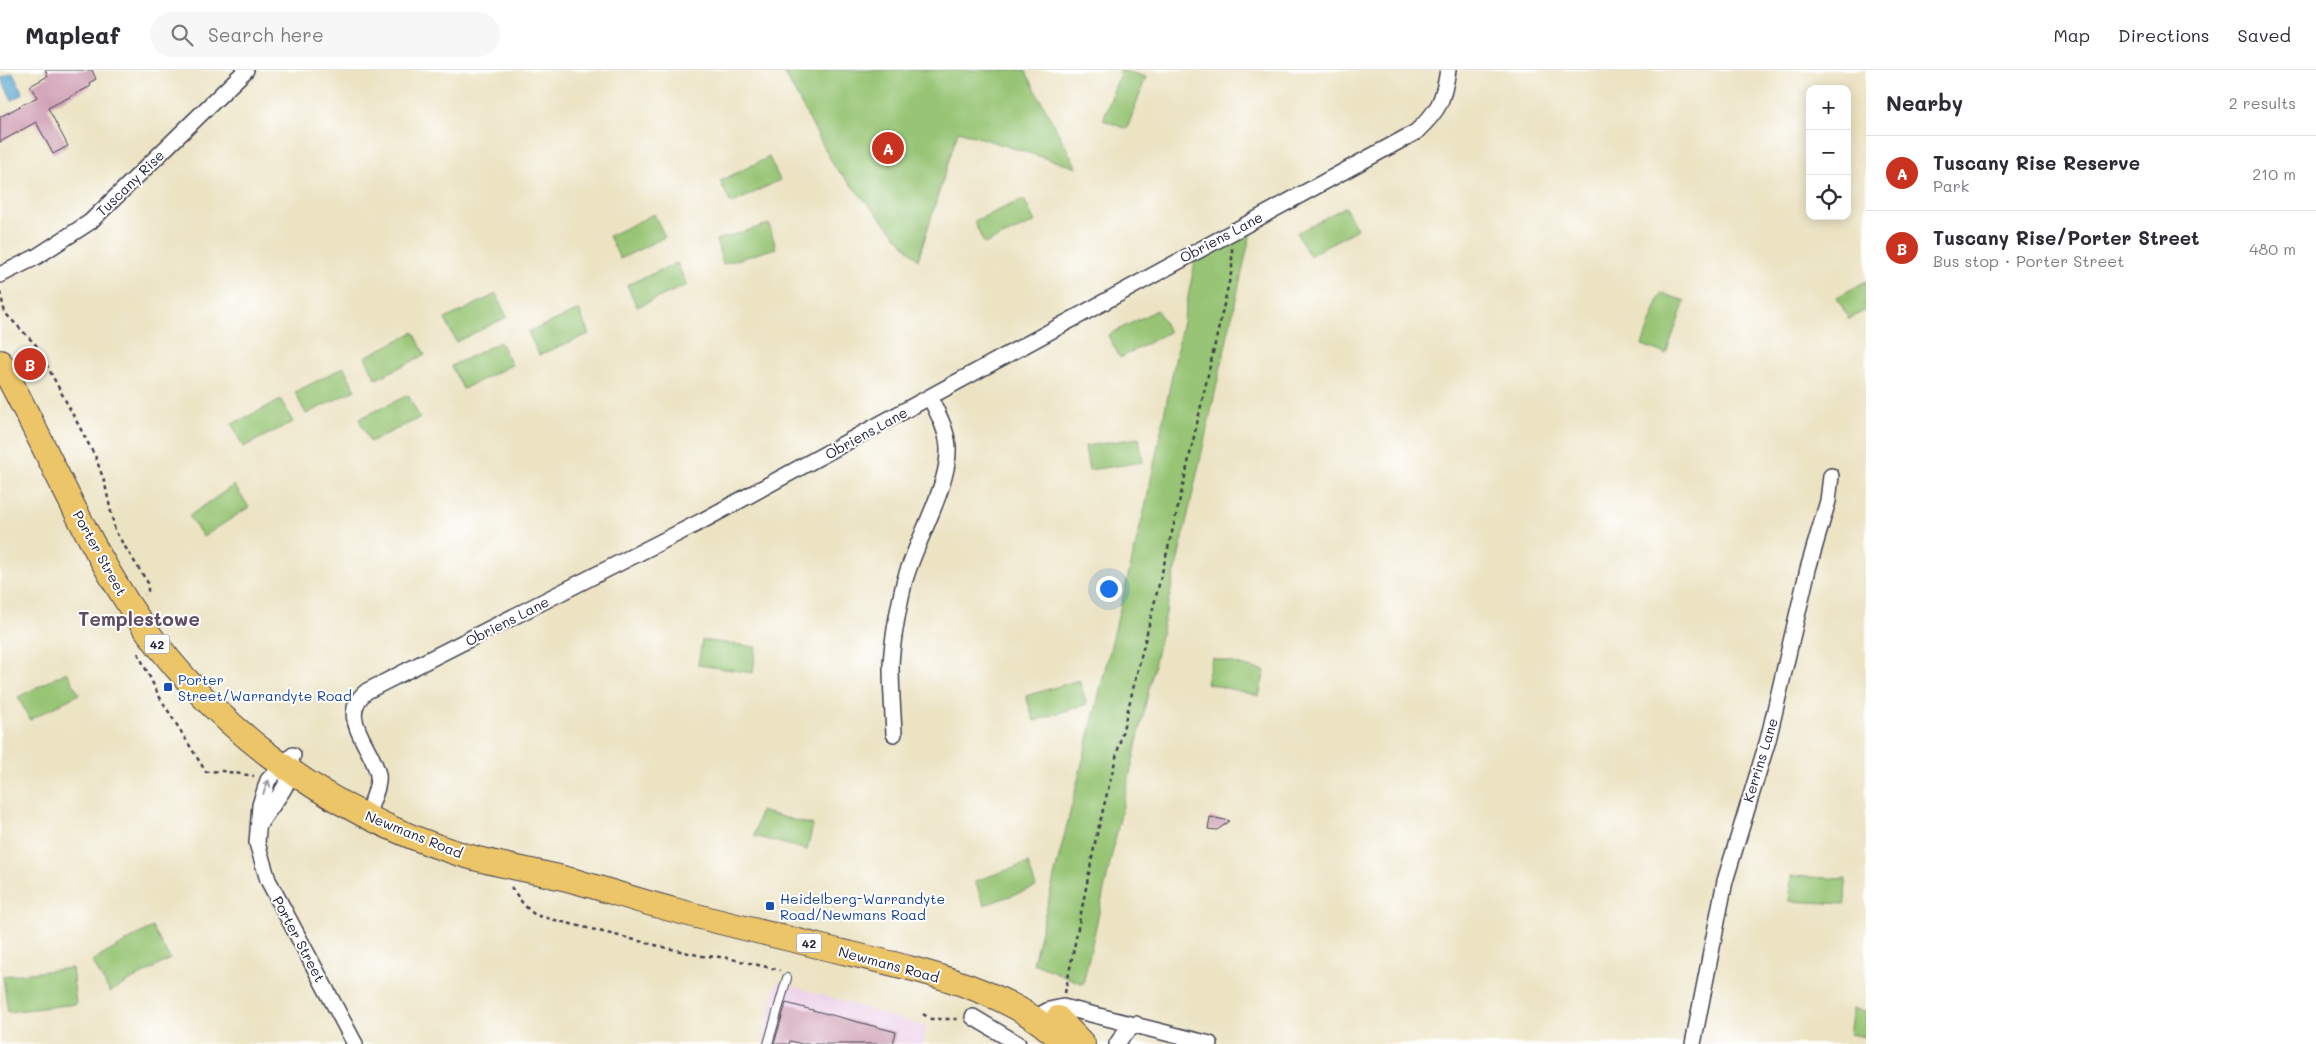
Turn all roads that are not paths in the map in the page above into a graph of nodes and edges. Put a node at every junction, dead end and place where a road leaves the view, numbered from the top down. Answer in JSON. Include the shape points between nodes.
{"nodes":[{"id":1,"x":246,"y":70,"type":"edge"},
{"id":2,"x":1448,"y":70,"type":"edge"},
{"id":3,"x":0,"y":276,"type":"edge"},
{"id":4,"x":0,"y":362,"type":"edge"},
{"id":5,"x":930,"y":397,"type":"junction"},
{"id":6,"x":1831,"y":476,"type":"dead end"},
{"id":7,"x":66,"y":489,"type":"junction"},
{"id":8,"x":894,"y":734,"type":"dead end"},
{"id":9,"x":284,"y":768,"type":"junction"},
{"id":10,"x":369,"y":809,"type":"junction"},
{"id":11,"x":258,"y":829,"type":"junction"},
{"id":12,"x":787,"y":978,"type":"dead end"},
{"id":13,"x":1049,"y":1012,"type":"junction"},
{"id":14,"x":973,"y":1017,"type":"road end"},
{"id":15,"x":1136,"y":1024,"type":"junction"},
{"id":16,"x":355,"y":1044,"type":"edge"},
{"id":17,"x":768,"y":1044,"type":"edge"},
{"id":18,"x":1018,"y":1044,"type":"edge"},
{"id":19,"x":1064,"y":1044,"type":"edge"},
{"id":20,"x":1084,"y":1044,"type":"edge"},
{"id":21,"x":1117,"y":1044,"type":"edge"},
{"id":22,"x":1210,"y":1044,"type":"edge"},
{"id":23,"x":1693,"y":1044,"type":"edge"}],
"edges":[{"from":1,"to":3,"type":"street","name":"Tuscany Rise","via":[[90,222]]},
{"from":2,"to":5,"type":"street","name":"Obriens Lane","via":[[1444,95],[1435,114],[1416,132]]},
{"from":4,"to":7,"type":"main road","name":"Porter Street","number":"42"},
{"from":5,"to":8,"type":"street","via":[[944,429],[948,461],[944,480],[916,545],[898,614],[891,665]]},
{"from":5,"to":10,"type":"street","name":"Obriens Lane","via":[[702,521],[358,697],[354,709],[355,723],[378,775]]},
{"from":6,"to":23,"type":"street","name":"Kerrins Lane","via":[[1828,501],[1808,569],[1768,740],[1725,881]]},
{"from":7,"to":9,"type":"main road","name":"Porter Street","number":"42","via":[[170,641],[206,682],[257,727]]},
{"from":7,"to":9,"type":"main road","name":"Porter Street","number":"42","via":[[96,552],[164,654],[209,704]]},
{"from":9,"to":10,"type":"main road","name":"Newmans Road","number":"42","via":[[331,797]]},
{"from":11,"to":9,"type":"street","name":"Porter Street","one_way":true,"via":[[260,805]]},
{"from":9,"to":11,"type":"street","via":[[285,790]]},
{"from":10,"to":13,"type":"main road","name":"Newmans Road","number":"42","via":[[415,838],[458,853],[510,868],[550,874],[672,910],[950,980],[1008,1003]]},
{"from":11,"to":16,"type":"street","name":"Porter Street","via":[[257,843],[268,880]]},
{"from":12,"to":17,"type":"lane"},
{"from":13,"to":15,"type":"street","name":"Newmans Road"},
{"from":13,"to":19,"type":"main road","number":"42"},
{"from":13,"to":20,"type":"main road","number":"42"},
{"from":14,"to":18,"type":"street"},
{"from":15,"to":21,"type":"street"},
{"from":15,"to":22,"type":"street","name":"Newmans Road"}]}
